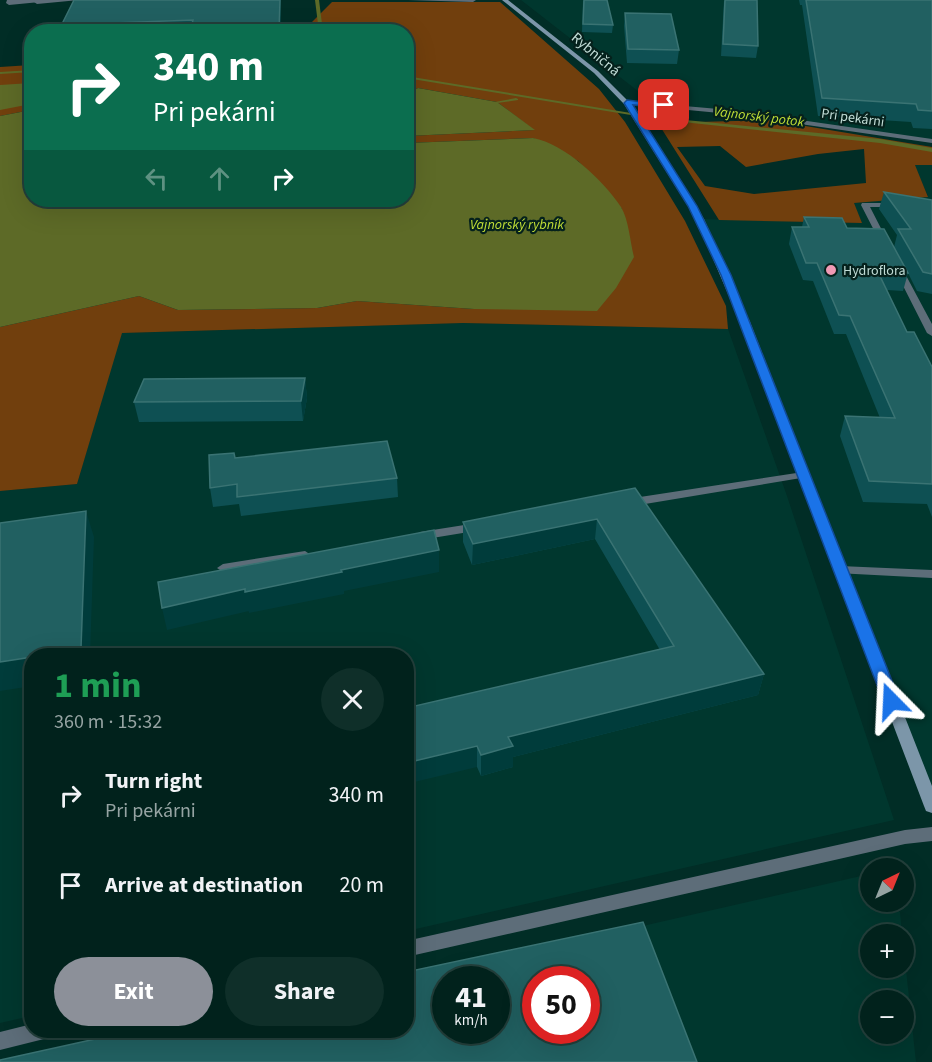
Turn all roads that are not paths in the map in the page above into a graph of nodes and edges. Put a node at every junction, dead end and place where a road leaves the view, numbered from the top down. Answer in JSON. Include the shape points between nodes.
{"nodes":[{"id":1,"x":10,"y":0,"type":"edge"},
{"id":2,"x":76,"y":0,"type":"edge"},
{"id":3,"x":411,"y":0,"type":"edge"},
{"id":4,"x":438,"y":0,"type":"edge"},
{"id":5,"x":473,"y":0,"type":"edge"},
{"id":6,"x":505,"y":0,"type":"edge"},
{"id":7,"x":38,"y":1,"type":"edge"},
{"id":8,"x":425,"y":1,"type":"edge"},
{"id":9,"x":627,"y":103,"type":"junction"},
{"id":10,"x":932,"y":141,"type":"edge"},
{"id":11,"x":910,"y":205,"type":"edge"},
{"id":12,"x":888,"y":249,"type":"edge"},
{"id":13,"x":893,"y":259,"type":"edge"},
{"id":14,"x":932,"y":333,"type":"edge"},
{"id":15,"x":803,"y":475,"type":"junction"},
{"id":16,"x":614,"y":505,"type":"edge"},
{"id":17,"x":495,"y":524,"type":"edge"},
{"id":18,"x":413,"y":537,"type":"edge"},
{"id":19,"x":318,"y":552,"type":"edge"},
{"id":20,"x":223,"y":568,"type":"edge"},
{"id":21,"x":840,"y":570,"type":"junction"},
{"id":22,"x":932,"y":574,"type":"edge"},
{"id":23,"x":932,"y":806,"type":"edge"},
{"id":24,"x":932,"y":834,"type":"edge"},
{"id":25,"x":414,"y":947,"type":"edge"},
{"id":26,"x":24,"y":1035,"type":"edge"},
{"id":27,"x":0,"y":1041,"type":"edge"}],
"edges":[{"from":1,"to":7,"type":"street","via":[[9,3]]},
{"from":2,"to":7,"type":"street"},
{"from":3,"to":8,"type":"street"},
{"from":4,"to":5,"type":"street"},
{"from":4,"to":8,"type":"street"},
{"from":6,"to":9,"type":"main road","name":"Rybničná","via":[[596,72]]},
{"from":9,"to":10,"type":"street","name":"Pri pekárni","via":[[730,112]]},
{"from":9,"to":15,"type":"main road","name":"Rybničná","via":[[692,206],[726,275]]},
{"from":11,"to":12,"type":"street","via":[[865,205]]},
{"from":13,"to":14,"type":"street"},
{"from":15,"to":16,"type":"street"},
{"from":15,"to":21,"type":"main road","name":"Rybničná"},
{"from":17,"to":18,"type":"street"},
{"from":19,"to":20,"type":"street"},
{"from":21,"to":22,"type":"street"},
{"from":21,"to":23,"type":"main road","name":"Rybničná"},
{"from":24,"to":25,"type":"street","via":[[904,837]]},
{"from":26,"to":27,"type":"street"}]}
